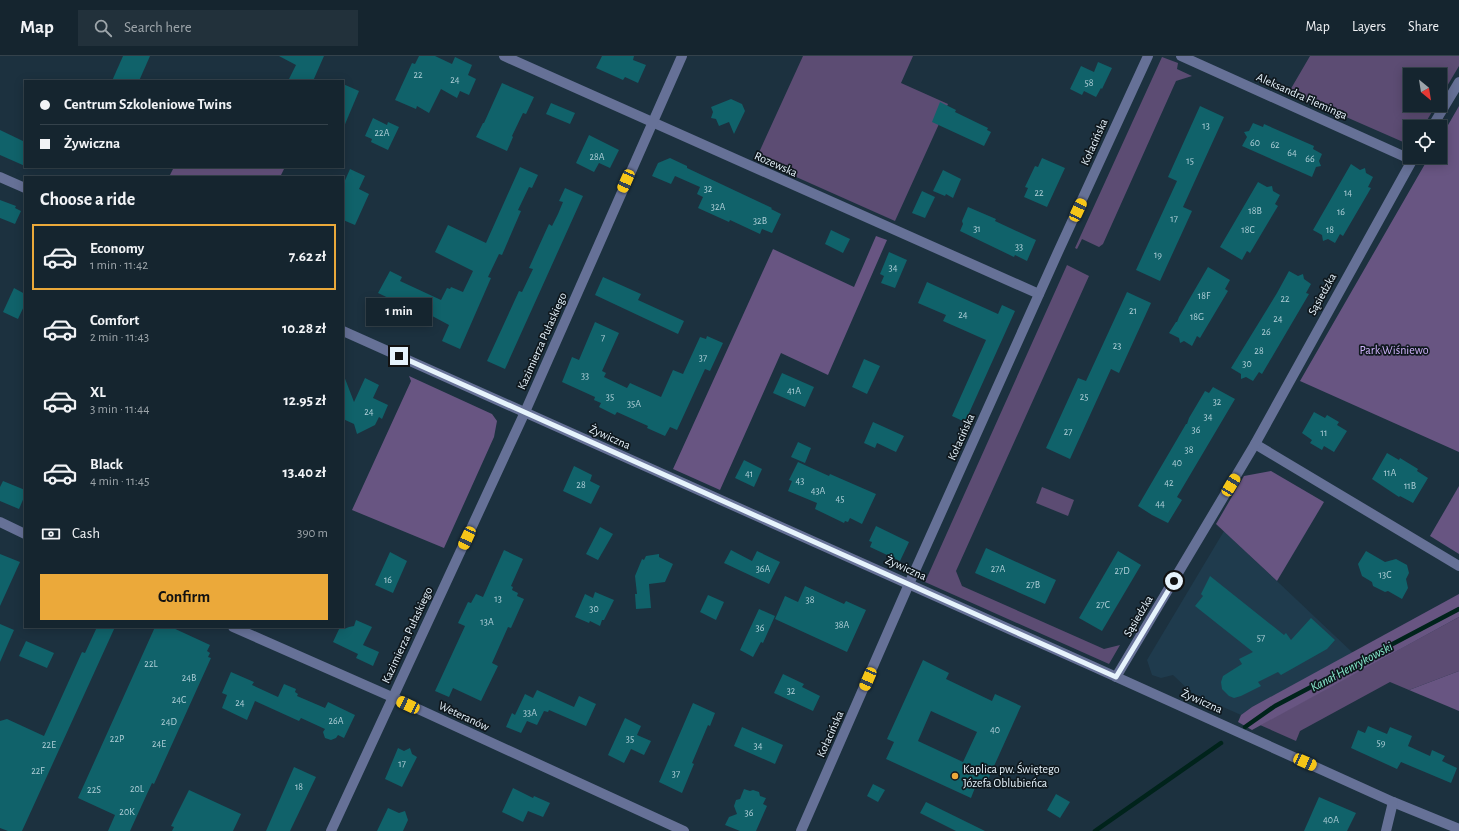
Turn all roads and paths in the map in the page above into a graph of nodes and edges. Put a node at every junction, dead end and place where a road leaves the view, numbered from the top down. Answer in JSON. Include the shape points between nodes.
{"nodes":[{"id":1,"x":504,"y":56,"type":"edge"},
{"id":2,"x":682,"y":56,"type":"edge"},
{"id":3,"x":1148,"y":56,"type":"edge"},
{"id":4,"x":1181,"y":56,"type":"edge"},
{"id":5,"x":1459,"y":82,"type":"edge"},
{"id":6,"x":1436,"y":120,"type":"edge"},
{"id":7,"x":652,"y":123,"type":"junction"},
{"id":8,"x":1403,"y":154,"type":"edge"},
{"id":9,"x":1410,"y":164,"type":"edge"},
{"id":10,"x":0,"y":177,"type":"edge"},
{"id":11,"x":24,"y":188,"type":"edge"},
{"id":12,"x":1039,"y":294,"type":"junction"},
{"id":13,"x":344,"y":331,"type":"edge"},
{"id":14,"x":525,"y":412,"type":"junction"},
{"id":15,"x":1255,"y":444,"type":"junction"},
{"id":16,"x":0,"y":522,"type":"edge"},
{"id":17,"x":24,"y":534,"type":"edge"},
{"id":18,"x":1459,"y":566,"type":"edge"},
{"id":19,"x":909,"y":584,"type":"junction"},
{"id":20,"x":235,"y":628,"type":"edge"},
{"id":21,"x":1116,"y":677,"type":"junction"},
{"id":22,"x":392,"y":698,"type":"junction"},
{"id":23,"x":1393,"y":802,"type":"junction"},
{"id":24,"x":1459,"y":829,"type":"edge"},
{"id":25,"x":331,"y":831,"type":"edge"},
{"id":26,"x":684,"y":831,"type":"edge"},
{"id":27,"x":801,"y":831,"type":"edge"},
{"id":28,"x":1386,"y":831,"type":"edge"}],
"edges":[{"from":1,"to":7,"type":"street","name":"Rozewska"},
{"from":2,"to":7,"type":"street","name":"Kazimierza Pułaskiego"},
{"from":3,"to":12,"type":"street","name":"Kołacińska"},
{"from":4,"to":8,"type":"street","name":"Aleksandra Fleminga"},
{"from":5,"to":6,"type":"street"},
{"from":7,"to":12,"type":"street","name":"Rozewska"},
{"from":7,"to":14,"type":"street","name":"Kazimierza Pułaskiego"},
{"from":9,"to":15,"type":"street","name":"Sąsiedzka"},
{"from":10,"to":11,"type":"street"},
{"from":12,"to":19,"type":"street","name":"Kołacińska"},
{"from":13,"to":14,"type":"street","name":"Żywiczna"},
{"from":14,"to":19,"type":"street","name":"Żywiczna"},
{"from":14,"to":22,"type":"street","name":"Kazimierza Pułaskiego"},
{"from":15,"to":18,"type":"street"},
{"from":15,"to":21,"type":"street","name":"Sąsiedzka"},
{"from":16,"to":17,"type":"street"},
{"from":19,"to":21,"type":"street","name":"Żywiczna"},
{"from":19,"to":27,"type":"street","name":"Kołacińska"},
{"from":20,"to":22,"type":"street","name":"Weteranów"},
{"from":21,"to":23,"type":"street","name":"Żywiczna"},
{"from":22,"to":25,"type":"street","name":"Kazimierza Pułaskiego"},
{"from":22,"to":26,"type":"street","name":"Weteranów"},
{"from":23,"to":24,"type":"street","name":"Żywiczna"},
{"from":23,"to":28,"type":"street"}]}
